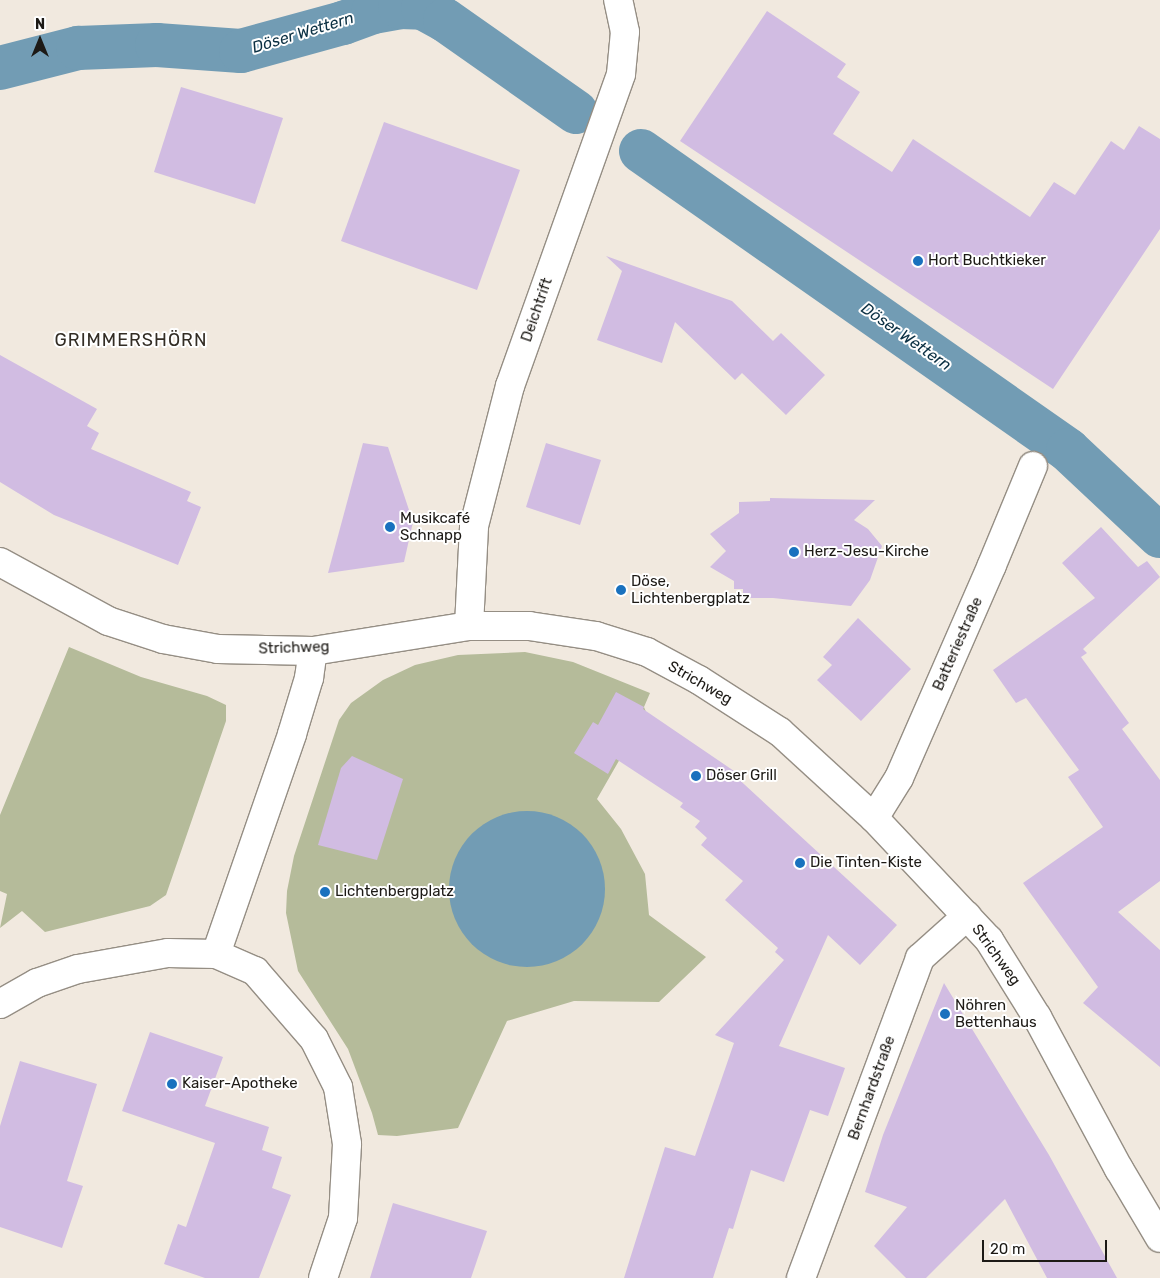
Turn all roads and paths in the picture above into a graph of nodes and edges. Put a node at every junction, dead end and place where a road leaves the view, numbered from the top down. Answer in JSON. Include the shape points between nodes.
{"nodes":[{"id":1,"x":618,"y":0,"type":"edge"},
{"id":2,"x":1033,"y":466,"type":"dead end"},
{"id":3,"x":0,"y":562,"type":"edge"},
{"id":4,"x":469,"y":626,"type":"junction"},
{"id":5,"x":313,"y":651,"type":"junction"},
{"id":6,"x":874,"y":818,"type":"junction"},
{"id":7,"x":967,"y":916,"type":"junction"},
{"id":8,"x":216,"y":954,"type":"junction"},
{"id":9,"x":0,"y":1004,"type":"edge"},
{"id":10,"x":1160,"y":1238,"type":"edge"},
{"id":11,"x":323,"y":1278,"type":"edge"},
{"id":12,"x":801,"y":1278,"type":"edge"}],
"edges":[{"from":1,"to":4,"type":"street","name":"Deichtrift","via":[[625,32],[621,74],[510,386],[474,526]]},
{"from":2,"to":6,"type":"street","name":"Batteriestraße","via":[[900,778]]},
{"from":3,"to":5,"type":"street","name":"Strichweg","via":[[108,621],[163,639],[218,649]]},
{"from":4,"to":5,"type":"street","name":"Strichweg"},
{"from":4,"to":6,"type":"street","name":"Strichweg","via":[[539,627],[596,636],[647,652],[699,680],[780,732]]},
{"from":5,"to":8,"type":"street","via":[[292,734]]},
{"from":6,"to":7,"type":"street","name":"Strichweg"},
{"from":7,"to":10,"type":"street","name":"Strichweg","via":[[989,940],[1037,1016]]},
{"from":7,"to":12,"type":"street","name":"Bernhardstraße","via":[[920,958]]},
{"from":8,"to":9,"type":"street","via":[[168,954],[78,969],[37,983]]},
{"from":8,"to":11,"type":"street","via":[[254,971],[314,1039],[338,1086],[347,1144],[343,1218]]}]}
